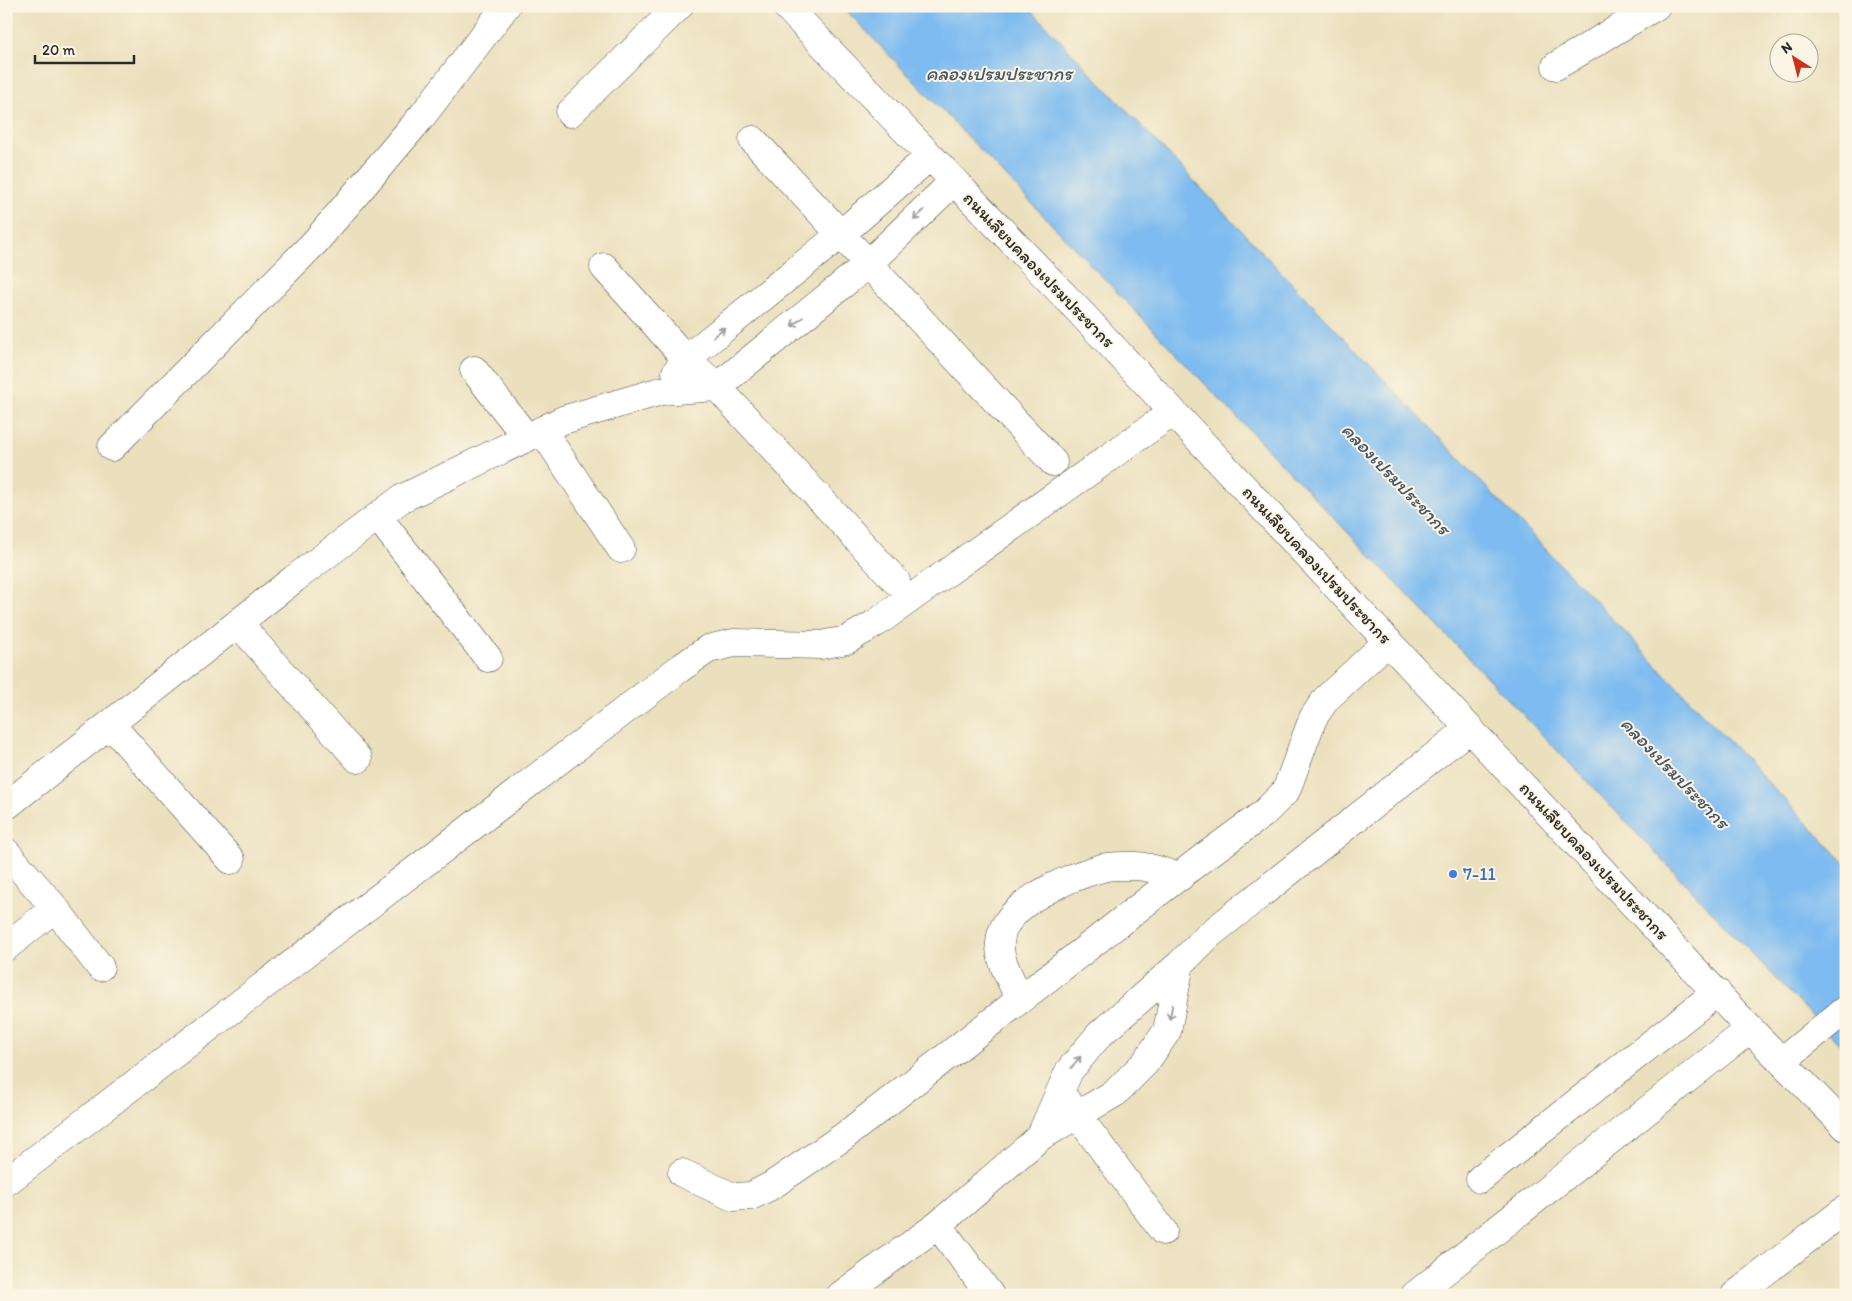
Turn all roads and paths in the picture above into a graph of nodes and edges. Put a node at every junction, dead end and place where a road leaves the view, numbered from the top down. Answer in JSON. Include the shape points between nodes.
{"nodes":[{"id":1,"x":506,"y":6,"type":"edge"},
{"id":2,"x":679,"y":6,"type":"edge"},
{"id":3,"x":786,"y":6,"type":"edge"},
{"id":4,"x":1656,"y":6,"type":"edge"},
{"id":5,"x":1556,"y":66,"type":"dead end"},
{"id":6,"x":570,"y":113,"type":"dead end"},
{"id":7,"x":753,"y":140,"type":"dead end"},
{"id":8,"x":930,"y":156,"type":"junction"},
{"id":9,"x":954,"y":181,"type":"junction"},
{"id":10,"x":840,"y":235,"type":"junction"},
{"id":11,"x":869,"y":263,"type":"junction"},
{"id":12,"x":604,"y":267,"type":"dead end"},
{"id":13,"x":686,"y":359,"type":"junction"},
{"id":14,"x":474,"y":370,"type":"dead end"},
{"id":15,"x":716,"y":387,"type":"junction"},
{"id":16,"x":661,"y":392,"type":"junction"},
{"id":17,"x":1173,"y":412,"type":"junction"},
{"id":18,"x":535,"y":434,"type":"junction"},
{"id":19,"x":112,"y":447,"type":"dead end"},
{"id":20,"x":1053,"y":462,"type":"dead end"},
{"id":21,"x":378,"y":517,"type":"junction"},
{"id":22,"x":621,"y":549,"type":"dead end"},
{"id":23,"x":896,"y":581,"type":"dead end"},
{"id":24,"x":238,"y":623,"type":"junction"},
{"id":25,"x":1388,"y":641,"type":"junction"},
{"id":26,"x":488,"y":658,"type":"dead end"},
{"id":27,"x":110,"y":724,"type":"junction"},
{"id":28,"x":1470,"y":728,"type":"junction"},
{"id":29,"x":358,"y":759,"type":"dead end"},
{"id":30,"x":6,"y":806,"type":"edge"},
{"id":31,"x":6,"y":852,"type":"edge"},
{"id":32,"x":230,"y":860,"type":"dead end"},
{"id":33,"x":1180,"y":877,"type":"junction"},
{"id":34,"x":55,"y":908,"type":"junction"},
{"id":35,"x":6,"y":947,"type":"edge"},
{"id":36,"x":1180,"y":964,"type":"junction"},
{"id":37,"x":100,"y":966,"type":"dead end"},
{"id":38,"x":1717,"y":992,"type":"junction"},
{"id":39,"x":1020,"y":1000,"type":"junction"},
{"id":40,"x":1846,"y":1009,"type":"edge"},
{"id":41,"x":1750,"y":1029,"type":"junction"},
{"id":42,"x":1782,"y":1060,"type":"junction"},
{"id":43,"x":1060,"y":1092,"type":"junction"},
{"id":44,"x":1078,"y":1115,"type":"junction"},
{"id":45,"x":1846,"y":1127,"type":"edge"},
{"id":46,"x":1040,"y":1137,"type":"junction"},
{"id":47,"x":682,"y":1173,"type":"dead end"},
{"id":48,"x":1480,"y":1179,"type":"dead end"},
{"id":49,"x":6,"y":1182,"type":"edge"},
{"id":50,"x":1846,"y":1209,"type":"edge"},
{"id":51,"x":938,"y":1225,"type":"junction"},
{"id":52,"x":1163,"y":1231,"type":"dead end"},
{"id":53,"x":841,"y":1295,"type":"edge"},
{"id":54,"x":990,"y":1295,"type":"edge"},
{"id":55,"x":1415,"y":1295,"type":"edge"},
{"id":56,"x":1735,"y":1295,"type":"edge"}],
"edges":[{"from":1,"to":19,"type":"street","via":[[423,115],[315,242]]},
{"from":2,"to":6,"type":"street"},
{"from":3,"to":8,"type":"street","name":"ถนนเลียบคลองเปรมประชากร"},
{"from":4,"to":5,"type":"street"},
{"from":7,"to":10,"type":"street"},
{"from":8,"to":9,"type":"street","name":"ถนนเลียบคลองเปรมประชากร"},
{"from":8,"to":10,"type":"street"},
{"from":9,"to":11,"type":"street","one_way":true},
{"from":9,"to":17,"type":"street","name":"ถนนเลียบคลองเปรมประชากร"},
{"from":10,"to":11,"type":"street"},
{"from":13,"to":10,"type":"street","one_way":true},
{"from":11,"to":15,"type":"street","one_way":true},
{"from":11,"to":20,"type":"street"},
{"from":12,"to":13,"type":"street"},
{"from":13,"to":15,"type":"street"},
{"from":13,"to":16,"type":"street"},
{"from":14,"to":18,"type":"street"},
{"from":15,"to":16,"type":"street"},
{"from":15,"to":23,"type":"street"},
{"from":16,"to":18,"type":"street","via":[[563,420]]},
{"from":17,"to":25,"type":"street","name":"ถนนเลียบคลองเปรมประชากร"},
{"from":17,"to":49,"type":"street","via":[[876,623],[847,640],[821,645],[734,643],[708,649],[678,668]]},
{"from":18,"to":21,"type":"street","via":[[401,499]]},
{"from":18,"to":22,"type":"street"},
{"from":21,"to":24,"type":"street"},
{"from":21,"to":26,"type":"street"},
{"from":24,"to":27,"type":"street"},
{"from":24,"to":29,"type":"street"},
{"from":25,"to":28,"type":"street","name":"ถนนเลียบคลองเปรมประชากร"},
{"from":25,"to":33,"type":"street","via":[[1326,699],[1313,718],[1286,790],[1263,814]]},
{"from":27,"to":30,"type":"street"},
{"from":27,"to":32,"type":"street"},
{"from":28,"to":36,"type":"street","via":[[1209,935]]},
{"from":28,"to":38,"type":"street","name":"ถนนเลียบคลองเปรมประชากร"},
{"from":31,"to":34,"type":"street"},
{"from":33,"to":39,"type":"street"},
{"from":33,"to":39,"type":"street","via":[[1138,866],[1103,868],[1052,887],[1023,905],[1005,923],[1000,943],[1004,964]]},
{"from":34,"to":35,"type":"street"},
{"from":34,"to":37,"type":"street"},
{"from":43,"to":36,"type":"street","one_way":true,"via":[[1069,1071],[1099,1035]]},
{"from":36,"to":44,"type":"street","one_way":true,"via":[[1167,1031],[1144,1063],[1115,1093]]},
{"from":38,"to":41,"type":"street","name":"ถนนเลียบคลองเปรมประชากร"},
{"from":38,"to":48,"type":"street"},
{"from":39,"to":47,"type":"street","via":[[843,1137],[771,1186],[751,1196],[733,1197]]},
{"from":40,"to":42,"type":"street"},
{"from":41,"to":42,"type":"street","name":"ถนนเลียบคลองเปรมประชากร"},
{"from":41,"to":55,"type":"street"},
{"from":42,"to":45,"type":"street","name":"ถนนเลียบคลองเปรมประชากร"},
{"from":43,"to":44,"type":"street"},
{"from":43,"to":46,"type":"street"},
{"from":44,"to":46,"type":"street"},
{"from":44,"to":52,"type":"street"},
{"from":46,"to":51,"type":"street"},
{"from":50,"to":56,"type":"street"},
{"from":51,"to":53,"type":"street"},
{"from":51,"to":54,"type":"street"}]}
